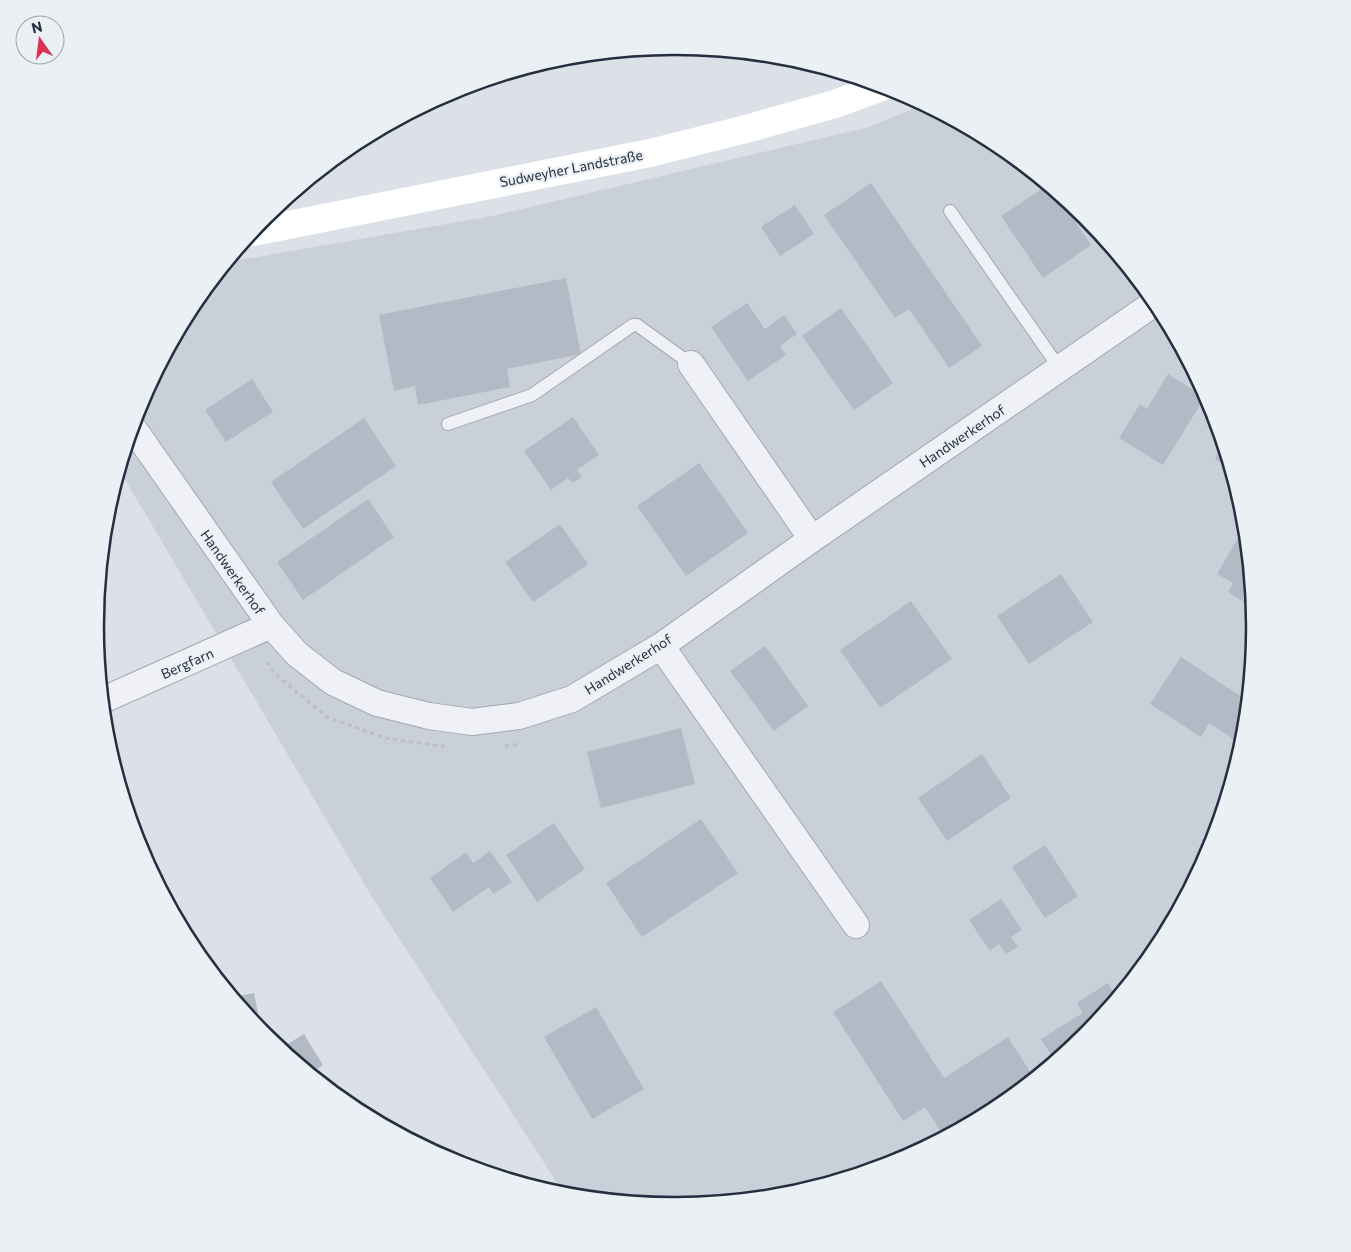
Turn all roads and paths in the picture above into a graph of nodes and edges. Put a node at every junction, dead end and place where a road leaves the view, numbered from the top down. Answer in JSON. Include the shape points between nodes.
{"nodes":[{"id":1,"x":872,"y":90,"type":"edge"},
{"id":2,"x":950,"y":212,"type":"dead end"},
{"id":3,"x":265,"y":230,"type":"edge"},
{"id":4,"x":1149,"y":307,"type":"edge"},
{"id":5,"x":691,"y":364,"type":"joint"},
{"id":6,"x":1060,"y":369,"type":"junction"},
{"id":7,"x":448,"y":424,"type":"dead end"},
{"id":8,"x":138,"y":435,"type":"edge"},
{"id":9,"x":812,"y":539,"type":"junction"},
{"id":10,"x":259,"y":631,"type":"junction"},
{"id":11,"x":661,"y":646,"type":"junction"},
{"id":12,"x":109,"y":697,"type":"edge"},
{"id":13,"x":524,"y":743,"type":"dead end"},
{"id":14,"x":498,"y":746,"type":"dead end"},
{"id":15,"x":454,"y":747,"type":"dead end"},
{"id":16,"x":856,"y":925,"type":"dead end"}],
"edges":[{"from":1,"to":3,"type":"main road","name":"Sudweyher Landstraße","via":[[742,130],[650,153]]},
{"from":2,"to":6,"type":"lane"},
{"from":4,"to":6,"type":"street","name":"Handwerkerhof"},
{"from":5,"to":7,"type":"lane","via":[[633,325],[532,395]]},
{"from":5,"to":9,"type":"street"},
{"from":6,"to":9,"type":"street","name":"Handwerkerhof"},
{"from":8,"to":10,"type":"street","name":"Handwerkerhof"},
{"from":9,"to":11,"type":"street","name":"Handwerkerhof"},
{"from":10,"to":11,"type":"street","name":"Handwerkerhof","via":[[297,654],[333,682],[376,703],[472,722],[519,716],[572,699]]},
{"from":10,"to":12,"type":"street","name":"Bergfarn"},
{"from":10,"to":15,"type":"path","via":[[275,674],[326,718],[385,738]]},
{"from":11,"to":16,"type":"street"},
{"from":13,"to":14,"type":"path"}]}
